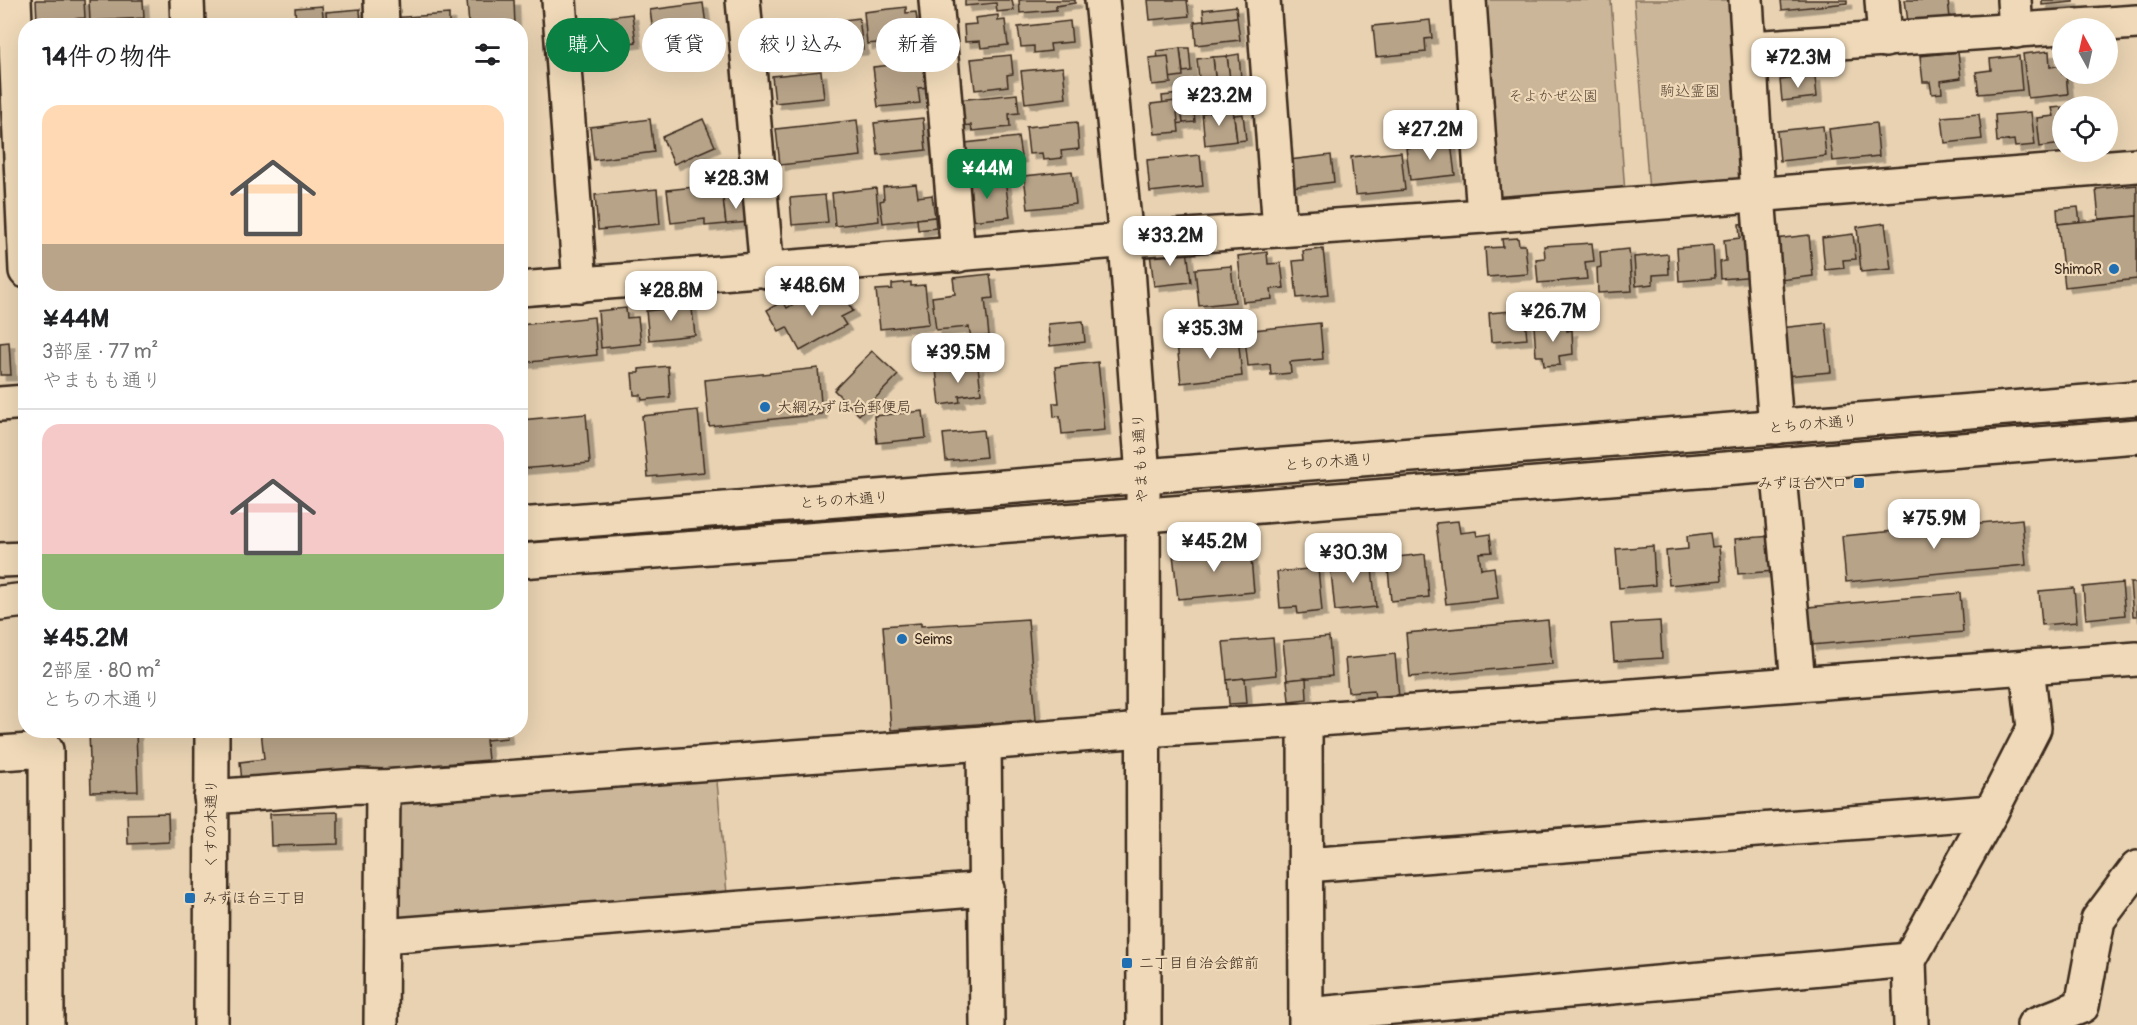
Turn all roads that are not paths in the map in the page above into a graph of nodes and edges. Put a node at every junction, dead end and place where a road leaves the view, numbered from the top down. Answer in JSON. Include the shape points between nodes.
{"nodes":[{"id":1,"x":14,"y":0,"type":"edge"},
{"id":2,"x":187,"y":0,"type":"edge"},
{"id":3,"x":381,"y":0,"type":"edge"},
{"id":4,"x":559,"y":0,"type":"edge"},
{"id":5,"x":743,"y":0,"type":"edge"},
{"id":6,"x":936,"y":0,"type":"edge"},
{"id":7,"x":1102,"y":0,"type":"edge"},
{"id":8,"x":1263,"y":0,"type":"edge"},
{"id":9,"x":1469,"y":0,"type":"edge"},
{"id":10,"x":1746,"y":0,"type":"edge"},
{"id":11,"x":1882,"y":0,"type":"edge"},
{"id":12,"x":2015,"y":15,"type":"edge"},
{"id":13,"x":188,"y":18,"type":"edge"},
{"id":14,"x":382,"y":18,"type":"edge"},
{"id":15,"x":2137,"y":22,"type":"edge"},
{"id":16,"x":1885,"y":40,"type":"junction"},
{"id":17,"x":1750,"y":48,"type":"junction"},
{"id":18,"x":18,"y":90,"type":"edge"},
{"id":19,"x":2137,"y":165,"type":"edge"},
{"id":20,"x":1758,"y":195,"type":"junction"},
{"id":21,"x":1484,"y":216,"type":"junction"},
{"id":22,"x":1280,"y":230,"type":"junction"},
{"id":23,"x":1126,"y":241,"type":"junction"},
{"id":24,"x":958,"y":255,"type":"junction"},
{"id":25,"x":767,"y":271,"type":"junction"},
{"id":26,"x":580,"y":285,"type":"junction"},
{"id":27,"x":528,"y":288,"type":"edge"},
{"id":28,"x":2137,"y":398,"type":"edge"},
{"id":29,"x":18,"y":403,"type":"edge"},
{"id":30,"x":0,"y":404,"type":"edge"},
{"id":31,"x":1776,"y":427,"type":"junction"},
{"id":32,"x":2137,"y":436,"type":"edge"},
{"id":33,"x":1778,"y":465,"type":"junction"},
{"id":34,"x":1143,"y":477,"type":"junction"},
{"id":35,"x":1143,"y":515,"type":"junction"},
{"id":36,"x":528,"y":524,"type":"edge"},
{"id":37,"x":18,"y":559,"type":"edge"},
{"id":38,"x":0,"y":560,"type":"edge"},
{"id":39,"x":528,"y":560,"type":"edge"},
{"id":40,"x":18,"y":601,"type":"edge"},
{"id":41,"x":0,"y":603,"type":"edge"},
{"id":42,"x":2137,"y":659,"type":"edge"},
{"id":43,"x":2027,"y":667,"type":"junction"},
{"id":44,"x":1798,"y":683,"type":"junction"},
{"id":45,"x":1305,"y":720,"type":"junction"},
{"id":46,"x":1142,"y":730,"type":"junction"},
{"id":47,"x":212,"y":738,"type":"edge"},
{"id":48,"x":984,"y":743,"type":"junction"},
{"id":49,"x":0,"y":753,"type":"edge"},
{"id":50,"x":383,"y":787,"type":"junction"},
{"id":51,"x":211,"y":797,"type":"junction"},
{"id":52,"x":1991,"y":812,"type":"junction"},
{"id":53,"x":1306,"y":865,"type":"junction"},
{"id":54,"x":2137,"y":868,"type":"edge"},
{"id":55,"x":987,"y":889,"type":"junction"},
{"id":56,"x":382,"y":936,"type":"junction"},
{"id":57,"x":1909,"y":960,"type":"junction"},
{"id":58,"x":1306,"y":1020,"type":"edge"},
{"id":59,"x":47,"y":1025,"type":"edge"},
{"id":60,"x":211,"y":1025,"type":"edge"},
{"id":61,"x":381,"y":1025,"type":"edge"},
{"id":62,"x":987,"y":1025,"type":"edge"},
{"id":63,"x":1144,"y":1025,"type":"edge"},
{"id":64,"x":1911,"y":1025,"type":"edge"},
{"id":65,"x":2034,"y":1025,"type":"edge"}],
"edges":[{"from":1,"to":18,"type":"street"},
{"from":2,"to":13,"type":"street"},
{"from":3,"to":14,"type":"street"},
{"from":4,"to":26,"type":"street"},
{"from":5,"to":25,"type":"street"},
{"from":6,"to":24,"type":"street"},
{"from":7,"to":23,"type":"street","name":"やまもも通り"},
{"from":8,"to":22,"type":"street"},
{"from":9,"to":21,"type":"street"},
{"from":10,"to":17,"type":"street"},
{"from":11,"to":16,"type":"street"},
{"from":12,"to":15,"type":"street"},
{"from":12,"to":16,"type":"street"},
{"from":16,"to":17,"type":"street"},
{"from":17,"to":20,"type":"street"},
{"from":19,"to":20,"type":"street"},
{"from":20,"to":21,"type":"street"},
{"from":20,"to":31,"type":"street"},
{"from":21,"to":22,"type":"street"},
{"from":22,"to":23,"type":"street"},
{"from":23,"to":24,"type":"street"},
{"from":23,"to":34,"type":"street","name":"やまもも通り"},
{"from":24,"to":25,"type":"street"},
{"from":25,"to":26,"type":"street"},
{"from":26,"to":27,"type":"street"},
{"from":28,"to":31,"type":"street","name":"とちの木通り"},
{"from":29,"to":30,"type":"street"},
{"from":31,"to":34,"type":"street","name":"とちの木通り"},
{"from":32,"to":33,"type":"street"},
{"from":33,"to":35,"type":"street"},
{"from":33,"to":44,"type":"street"},
{"from":34,"to":35,"type":"street","name":"やまもも通り"},
{"from":34,"to":36,"type":"street","name":"とちの木通り"},
{"from":35,"to":39,"type":"street"},
{"from":35,"to":46,"type":"street","name":"やまもも通り"},
{"from":37,"to":38,"type":"street"},
{"from":40,"to":41,"type":"street"},
{"from":42,"to":43,"type":"street"},
{"from":43,"to":44,"type":"street"},
{"from":43,"to":52,"type":"street","via":[[2034,728]]},
{"from":44,"to":45,"type":"street"},
{"from":45,"to":46,"type":"street"},
{"from":45,"to":53,"type":"street"},
{"from":46,"to":48,"type":"street"},
{"from":46,"to":63,"type":"street","name":"やまもも通り"},
{"from":47,"to":51,"type":"street","name":"くすの木通り"},
{"from":48,"to":50,"type":"street"},
{"from":48,"to":55,"type":"street"},
{"from":49,"to":59,"type":"street","via":[[46,750]]},
{"from":50,"to":51,"type":"street"},
{"from":50,"to":56,"type":"street"},
{"from":51,"to":60,"type":"street","name":"くすの木通り"},
{"from":52,"to":53,"type":"street"},
{"from":52,"to":57,"type":"street"},
{"from":53,"to":58,"type":"street"},
{"from":54,"to":65,"type":"street","via":[[2098,920],[2082,1006]]},
{"from":55,"to":56,"type":"street"},
{"from":55,"to":62,"type":"street"},
{"from":56,"to":61,"type":"street"},
{"from":57,"to":58,"type":"street"},
{"from":57,"to":64,"type":"street"}]}
